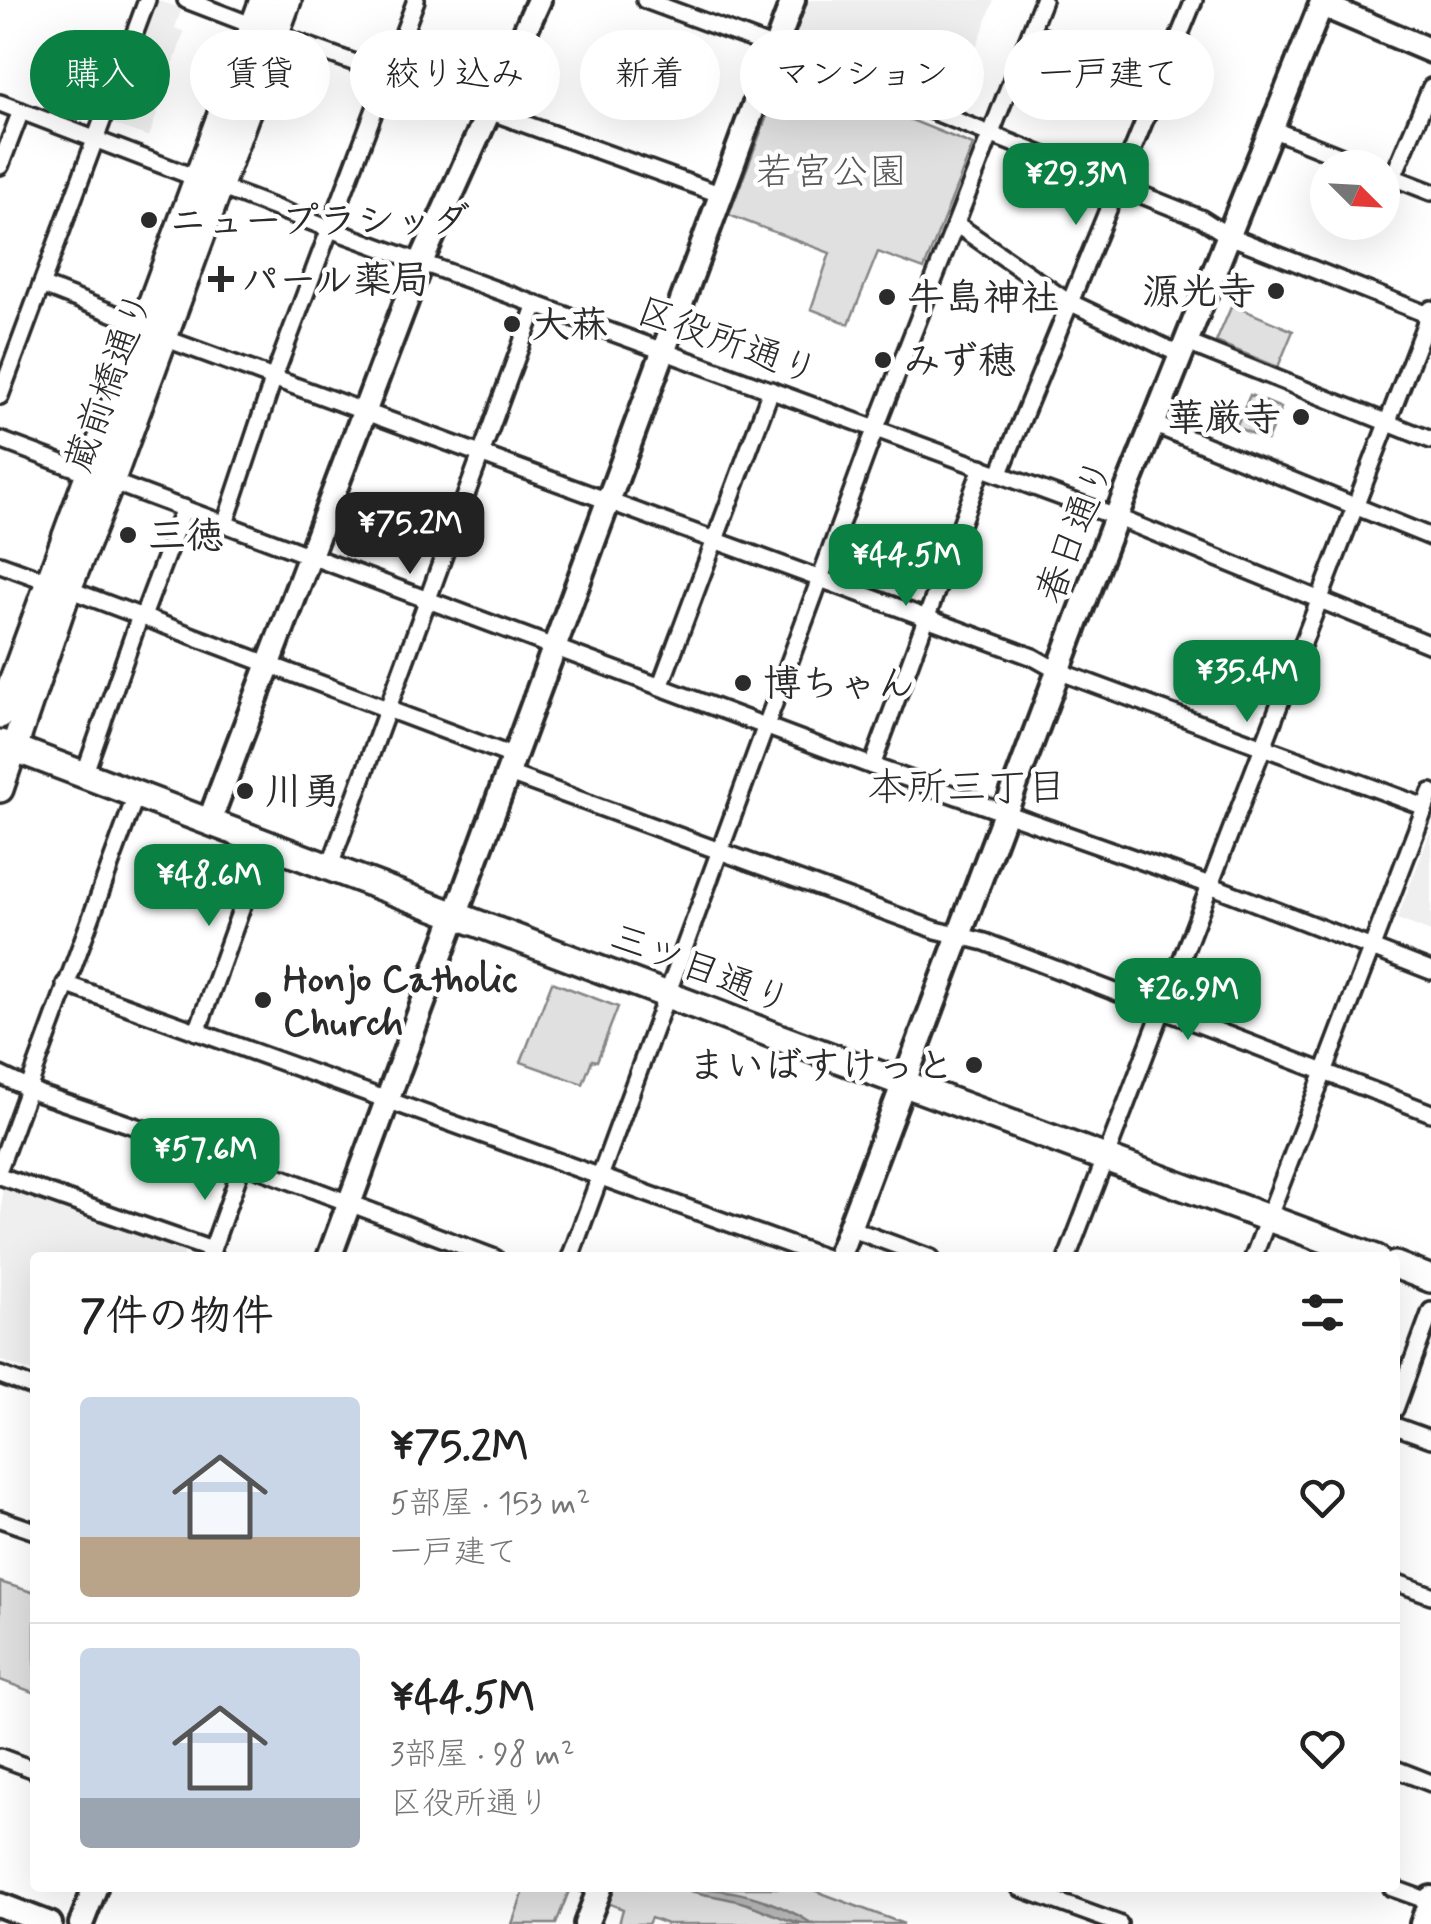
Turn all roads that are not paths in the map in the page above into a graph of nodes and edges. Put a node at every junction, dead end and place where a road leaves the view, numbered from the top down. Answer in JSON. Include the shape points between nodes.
{"nodes":[{"id":1,"x":146,"y":0,"type":"edge"},
{"id":2,"x":186,"y":0,"type":"edge"},
{"id":3,"x":263,"y":0,"type":"edge"},
{"id":4,"x":288,"y":0,"type":"edge"},
{"id":5,"x":416,"y":0,"type":"edge"},
{"id":6,"x":539,"y":0,"type":"edge"},
{"id":7,"x":645,"y":0,"type":"edge"},
{"id":8,"x":794,"y":0,"type":"edge"},
{"id":9,"x":1043,"y":0,"type":"edge"},
{"id":10,"x":1194,"y":0,"type":"edge"},
{"id":11,"x":1321,"y":2,"type":"edge"},
{"id":12,"x":666,"y":4,"type":"edge"},
{"id":13,"x":264,"y":30,"type":"junction"},
{"id":14,"x":405,"y":30,"type":"edge"},
{"id":15,"x":526,"y":30,"type":"edge"},
{"id":16,"x":782,"y":30,"type":"edge"},
{"id":17,"x":1032,"y":30,"type":"edge"},
{"id":18,"x":1181,"y":30,"type":"edge"},
{"id":19,"x":740,"y":34,"type":"edge"},
{"id":20,"x":1429,"y":45,"type":"edge"},
{"id":21,"x":1431,"y":87,"type":"edge"},
{"id":22,"x":1004,"y":100,"type":"edge"},
{"id":23,"x":0,"y":103,"type":"edge"},
{"id":24,"x":20,"y":111,"type":"junction"},
{"id":25,"x":232,"y":120,"type":"edge"},
{"id":26,"x":372,"y":120,"type":"edge"},
{"id":27,"x":486,"y":120,"type":"edge"},
{"id":28,"x":518,"y":120,"type":"edge"},
{"id":29,"x":749,"y":120,"type":"edge"},
{"id":30,"x":953,"y":120,"type":"edge"},
{"id":31,"x":1144,"y":120,"type":"edge"},
{"id":32,"x":1269,"y":128,"type":"junction"},
{"id":33,"x":990,"y":135,"type":"junction"},
{"id":34,"x":95,"y":140,"type":"junction"},
{"id":35,"x":1324,"y":150,"type":"edge"},
{"id":36,"x":1400,"y":150,"type":"edge"},
{"id":37,"x":0,"y":166,"type":"edge"},
{"id":38,"x":1400,"y":180,"type":"edge"},
{"id":39,"x":210,"y":182,"type":"junction"},
{"id":40,"x":1117,"y":187,"type":"junction"},
{"id":41,"x":1431,"y":192,"type":"edge"},
{"id":42,"x":722,"y":194,"type":"junction"},
{"id":43,"x":956,"y":224,"type":"junction"},
{"id":44,"x":330,"y":229,"type":"junction"},
{"id":45,"x":1227,"y":235,"type":"junction"},
{"id":46,"x":422,"y":262,"type":"junction"},
{"id":47,"x":41,"y":285,"type":"junction"},
{"id":48,"x":1070,"y":303,"type":"junction"},
{"id":49,"x":536,"y":304,"type":"junction"},
{"id":50,"x":1430,"y":313,"type":"edge"},
{"id":51,"x":154,"y":331,"type":"junction"},
{"id":52,"x":1182,"y":348,"type":"junction"},
{"id":53,"x":666,"y":351,"type":"junction"},
{"id":54,"x":274,"y":377,"type":"junction"},
{"id":55,"x":770,"y":390,"type":"junction"},
{"id":56,"x":0,"y":396,"type":"edge"},
{"id":57,"x":363,"y":412,"type":"junction"},
{"id":58,"x":1387,"y":422,"type":"junction"},
{"id":59,"x":1153,"y":424,"type":"junction"},
{"id":60,"x":875,"y":428,"type":"junction"},
{"id":61,"x":0,"y":440,"type":"edge"},
{"id":62,"x":1431,"y":440,"type":"edge"},
{"id":63,"x":479,"y":454,"type":"junction"},
{"id":64,"x":982,"y":467,"type":"junction"},
{"id":65,"x":1000,"y":473,"type":"junction"},
{"id":66,"x":100,"y":477,"type":"junction"},
{"id":67,"x":610,"y":503,"type":"junction"},
{"id":68,"x":1355,"y":506,"type":"junction"},
{"id":69,"x":184,"y":508,"type":"junction"},
{"id":70,"x":1116,"y":516,"type":"junction"},
{"id":71,"x":225,"y":524,"type":"junction"},
{"id":72,"x":1431,"y":537,"type":"edge"},
{"id":73,"x":715,"y":540,"type":"junction"},
{"id":74,"x":311,"y":558,"type":"junction"},
{"id":75,"x":0,"y":564,"type":"edge"},
{"id":76,"x":819,"y":579,"type":"junction"},
{"id":77,"x":58,"y":585,"type":"junction"},
{"id":78,"x":1320,"y":599,"type":"junction"},
{"id":79,"x":426,"y":600,"type":"junction"},
{"id":80,"x":140,"y":616,"type":"junction"},
{"id":81,"x":926,"y":619,"type":"junction"},
{"id":82,"x":1431,"y":645,"type":"edge"},
{"id":83,"x":557,"y":647,"type":"junction"},
{"id":84,"x":270,"y":666,"type":"junction"},
{"id":85,"x":1058,"y":670,"type":"junction"},
{"id":86,"x":660,"y":687,"type":"junction"},
{"id":87,"x":387,"y":710,"type":"junction"},
{"id":88,"x":0,"y":715,"type":"edge"},
{"id":89,"x":765,"y":724,"type":"junction"},
{"id":90,"x":8,"y":746,"type":"edge"},
{"id":91,"x":1263,"y":746,"type":"junction"},
{"id":92,"x":512,"y":766,"type":"junction"},
{"id":93,"x":872,"y":766,"type":"junction"},
{"id":94,"x":84,"y":775,"type":"junction"},
{"id":95,"x":0,"y":790,"type":"edge"},
{"id":96,"x":136,"y":795,"type":"junction"},
{"id":97,"x":1428,"y":800,"type":"edge"},
{"id":98,"x":1005,"y":813,"type":"junction"},
{"id":99,"x":210,"y":822,"type":"junction"},
{"id":100,"x":265,"y":843,"type":"junction"},
{"id":101,"x":718,"y":850,"type":"junction"},
{"id":102,"x":330,"y":866,"type":"junction"},
{"id":103,"x":1210,"y":885,"type":"junction"},
{"id":104,"x":457,"y":915,"type":"junction"},
{"id":105,"x":958,"y":935,"type":"junction"},
{"id":106,"x":1372,"y":949,"type":"junction"},
{"id":107,"x":1431,"y":971,"type":"edge"},
{"id":108,"x":66,"y":984,"type":"junction"},
{"id":109,"x":666,"y":994,"type":"junction"},
{"id":110,"x":1162,"y":1009,"type":"junction"},
{"id":111,"x":196,"y":1032,"type":"junction"},
{"id":112,"x":1323,"y":1071,"type":"junction"},
{"id":113,"x":0,"y":1075,"type":"edge"},
{"id":114,"x":903,"y":1084,"type":"junction"},
{"id":115,"x":28,"y":1088,"type":"junction"},
{"id":116,"x":389,"y":1099,"type":"junction"},
{"id":117,"x":1431,"y":1113,"type":"edge"},
{"id":118,"x":1105,"y":1158,"type":"junction"},
{"id":119,"x":243,"y":1163,"type":"junction"},
{"id":120,"x":0,"y":1166,"type":"edge"},
{"id":121,"x":0,"y":1176,"type":"edge"},
{"id":122,"x":600,"y":1176,"type":"junction"},
{"id":123,"x":349,"y":1205,"type":"junction"},
{"id":124,"x":1268,"y":1217,"type":"junction"},
{"id":125,"x":849,"y":1228,"type":"junction"},
{"id":126,"x":206,"y":1252,"type":"edge"},
{"id":127,"x":212,"y":1252,"type":"edge"},
{"id":128,"x":331,"y":1252,"type":"edge"},
{"id":129,"x":478,"y":1252,"type":"edge"},
{"id":130,"x":572,"y":1252,"type":"edge"},
{"id":131,"x":809,"y":1252,"type":"edge"},
{"id":132,"x":840,"y":1252,"type":"edge"},
{"id":133,"x":915,"y":1252,"type":"edge"},
{"id":134,"x":1069,"y":1252,"type":"edge"},
{"id":135,"x":1255,"y":1252,"type":"edge"},
{"id":136,"x":1360,"y":1252,"type":"edge"},
{"id":137,"x":1400,"y":1267,"type":"edge"},
{"id":138,"x":1431,"y":1278,"type":"edge"},
{"id":139,"x":1431,"y":1312,"type":"edge"},
{"id":140,"x":0,"y":1374,"type":"edge"},
{"id":141,"x":30,"y":1386,"type":"edge"},
{"id":142,"x":1400,"y":1396,"type":"edge"},
{"id":143,"x":1400,"y":1428,"type":"edge"},
{"id":144,"x":1431,"y":1439,"type":"edge"},
{"id":145,"x":0,"y":1519,"type":"edge"},
{"id":146,"x":30,"y":1529,"type":"edge"},
{"id":147,"x":1400,"y":1584,"type":"edge"},
{"id":148,"x":1431,"y":1595,"type":"edge"},
{"id":149,"x":0,"y":1757,"type":"edge"},
{"id":150,"x":30,"y":1768,"type":"edge"},
{"id":151,"x":1400,"y":1772,"type":"edge"},
{"id":152,"x":1431,"y":1782,"type":"edge"},
{"id":153,"x":1400,"y":1890,"type":"edge"},
{"id":154,"x":93,"y":1892,"type":"edge"},
{"id":155,"x":1031,"y":1892,"type":"edge"},
{"id":156,"x":598,"y":1893,"type":"edge"},
{"id":157,"x":1431,"y":1900,"type":"edge"},
{"id":158,"x":0,"y":1905,"type":"edge"},
{"id":159,"x":50,"y":1924,"type":"edge"},
{"id":160,"x":81,"y":1924,"type":"edge"},
{"id":161,"x":586,"y":1924,"type":"edge"},
{"id":162,"x":1119,"y":1924,"type":"edge"},
{"id":163,"x":1422,"y":1924,"type":"edge"}],
"edges":[{"from":1,"to":34,"type":"street"},
{"from":2,"to":13,"type":"street"},
{"from":3,"to":13,"type":"main road","name":"蔵前橋通り"},
{"from":4,"to":13,"type":"main road","name":"蔵前橋通り"},
{"from":5,"to":14,"type":"street"},
{"from":6,"to":15,"type":"street"},
{"from":7,"to":12,"type":"street"},
{"from":8,"to":16,"type":"street"},
{"from":9,"to":17,"type":"street"},
{"from":10,"to":18,"type":"street"},
{"from":11,"to":20,"type":"street"},
{"from":11,"to":32,"type":"street","name":"春日通り"},
{"from":12,"to":19,"type":"street"},
{"from":21,"to":36,"type":"street"},
{"from":22,"to":33,"type":"street"},
{"from":23,"to":24,"type":"street","name":"区役所通り"},
{"from":24,"to":34,"type":"street","name":"区役所通り"},
{"from":24,"to":37,"type":"street"},
{"from":25,"to":39,"type":"main road","name":"蔵前橋通り"},
{"from":26,"to":44,"type":"street"},
{"from":27,"to":46,"type":"street"},
{"from":28,"to":42,"type":"street"},
{"from":29,"to":42,"type":"street"},
{"from":30,"to":33,"type":"street"},
{"from":31,"to":40,"type":"street"},
{"from":32,"to":35,"type":"street"},
{"from":32,"to":45,"type":"street","name":"春日通り"},
{"from":33,"to":40,"type":"street"},
{"from":33,"to":43,"type":"street"},
{"from":34,"to":39,"type":"street","name":"区役所通り"},
{"from":34,"to":47,"type":"street"},
{"from":38,"to":41,"type":"street"},
{"from":39,"to":44,"type":"street","name":"区役所通り"},
{"from":39,"to":51,"type":"main road","name":"蔵前橋通り"},
{"from":40,"to":45,"type":"street"},
{"from":40,"to":48,"type":"street"},
{"from":42,"to":53,"type":"street"},
{"from":43,"to":48,"type":"street"},
{"from":43,"to":60,"type":"street"},
{"from":44,"to":46,"type":"street","name":"区役所通り"},
{"from":44,"to":54,"type":"street"},
{"from":45,"to":50,"type":"street"},
{"from":45,"to":52,"type":"street","name":"春日通り"},
{"from":46,"to":49,"type":"street","name":"区役所通り"},
{"from":46,"to":57,"type":"street"},
{"from":47,"to":51,"type":"street"},
{"from":47,"to":56,"type":"street"},
{"from":48,"to":52,"type":"street"},
{"from":48,"to":65,"type":"street"},
{"from":49,"to":53,"type":"street","name":"区役所通り"},
{"from":49,"to":63,"type":"street"},
{"from":50,"to":58,"type":"street"},
{"from":51,"to":54,"type":"street"},
{"from":51,"to":66,"type":"main road","name":"蔵前橋通り"},
{"from":52,"to":58,"type":"street"},
{"from":52,"to":59,"type":"street","name":"春日通り"},
{"from":53,"to":55,"type":"street","name":"区役所通り"},
{"from":53,"to":67,"type":"street"},
{"from":54,"to":57,"type":"street"},
{"from":54,"to":71,"type":"street"},
{"from":55,"to":60,"type":"street","name":"区役所通り"},
{"from":55,"to":73,"type":"street"},
{"from":57,"to":63,"type":"street"},
{"from":57,"to":74,"type":"street"},
{"from":58,"to":62,"type":"street"},
{"from":58,"to":68,"type":"street"},
{"from":59,"to":68,"type":"street"},
{"from":59,"to":70,"type":"street","name":"春日通り"},
{"from":60,"to":64,"type":"street","name":"区役所通り"},
{"from":60,"to":76,"type":"street"},
{"from":61,"to":66,"type":"street"},
{"from":63,"to":67,"type":"street"},
{"from":63,"to":79,"type":"street"},
{"from":64,"to":65,"type":"street","name":"区役所通り"},
{"from":64,"to":81,"type":"street"},
{"from":65,"to":70,"type":"street","name":"区役所通り"},
{"from":66,"to":69,"type":"street"},
{"from":66,"to":77,"type":"main road","name":"蔵前橋通り"},
{"from":67,"to":73,"type":"street"},
{"from":67,"to":83,"type":"street"},
{"from":68,"to":72,"type":"street"},
{"from":68,"to":78,"type":"street"},
{"from":69,"to":71,"type":"street"},
{"from":69,"to":80,"type":"street"},
{"from":70,"to":78,"type":"street","name":"区役所通り"},
{"from":70,"to":85,"type":"street","name":"春日通り"},
{"from":71,"to":74,"type":"street"},
{"from":73,"to":76,"type":"street"},
{"from":73,"to":86,"type":"street"},
{"from":74,"to":79,"type":"street"},
{"from":74,"to":84,"type":"street"},
{"from":75,"to":77,"type":"street"},
{"from":76,"to":81,"type":"street"},
{"from":76,"to":89,"type":"street"},
{"from":77,"to":80,"type":"street"},
{"from":77,"to":88,"type":"main road","name":"蔵前橋通り"},
{"from":77,"to":90,"type":"main road","name":"蔵前橋通り"},
{"from":78,"to":82,"type":"street","name":"区役所通り"},
{"from":78,"to":91,"type":"street"},
{"from":79,"to":83,"type":"street"},
{"from":79,"to":87,"type":"street"},
{"from":80,"to":84,"type":"street"},
{"from":80,"to":94,"type":"street"},
{"from":81,"to":85,"type":"street"},
{"from":81,"to":93,"type":"street"},
{"from":83,"to":86,"type":"street"},
{"from":83,"to":92,"type":"street"},
{"from":84,"to":87,"type":"street"},
{"from":84,"to":99,"type":"street"},
{"from":85,"to":91,"type":"street"},
{"from":85,"to":98,"type":"street","name":"春日通り"},
{"from":86,"to":89,"type":"street"},
{"from":87,"to":92,"type":"street"},
{"from":87,"to":102,"type":"street"},
{"from":89,"to":93,"type":"street"},
{"from":89,"to":101,"type":"street"},
{"from":90,"to":94,"type":"main road","name":"三ツ目通り"},
{"from":90,"to":95,"type":"main road","name":"蔵前橋通り"},
{"from":91,"to":97,"type":"street"},
{"from":91,"to":103,"type":"street"},
{"from":92,"to":101,"type":"street"},
{"from":92,"to":104,"type":"street"},
{"from":93,"to":98,"type":"street"},
{"from":94,"to":96,"type":"main road","name":"三ツ目通り"},
{"from":96,"to":99,"type":"main road","name":"三ツ目通り"},
{"from":96,"to":108,"type":"street"},
{"from":97,"to":106,"type":"street"},
{"from":98,"to":103,"type":"street"},
{"from":98,"to":105,"type":"street","name":"春日通り"},
{"from":99,"to":100,"type":"main road","name":"三ツ目通り"},
{"from":100,"to":102,"type":"main road","name":"三ツ目通り"},
{"from":100,"to":111,"type":"street"},
{"from":101,"to":105,"type":"street"},
{"from":101,"to":109,"type":"street"},
{"from":102,"to":104,"type":"main road","name":"三ツ目通り"},
{"from":103,"to":106,"type":"street"},
{"from":103,"to":110,"type":"street"},
{"from":104,"to":109,"type":"main road","name":"三ツ目通り"},
{"from":104,"to":116,"type":"street"},
{"from":105,"to":110,"type":"street"},
{"from":105,"to":114,"type":"street","name":"春日通り"},
{"from":106,"to":107,"type":"street"},
{"from":106,"to":112,"type":"street"},
{"from":108,"to":111,"type":"street"},
{"from":108,"to":115,"type":"street"},
{"from":109,"to":114,"type":"main road","name":"三ツ目通り"},
{"from":109,"to":122,"type":"street"},
{"from":110,"to":112,"type":"street"},
{"from":110,"to":118,"type":"street"},
{"from":111,"to":116,"type":"street"},
{"from":112,"to":117,"type":"street"},
{"from":112,"to":124,"type":"street"},
{"from":113,"to":115,"type":"street"},
{"from":114,"to":118,"type":"main road","name":"三ツ目通り"},
{"from":114,"to":125,"type":"street","name":"春日通り"},
{"from":115,"to":119,"type":"street"},
{"from":115,"to":120,"type":"street"},
{"from":116,"to":122,"type":"street"},
{"from":116,"to":123,"type":"street"},
{"from":118,"to":124,"type":"main road","name":"三ツ目通り"},
{"from":118,"to":134,"type":"street"},
{"from":119,"to":123,"type":"street"},
{"from":119,"to":127,"type":"street"},
{"from":121,"to":126,"type":"street"},
{"from":122,"to":130,"type":"street"},
{"from":122,"to":131,"type":"street"},
{"from":123,"to":128,"type":"street"},
{"from":123,"to":129,"type":"street"},
{"from":124,"to":135,"type":"street"},
{"from":124,"to":136,"type":"main road","name":"三ツ目通り"},
{"from":125,"to":132,"type":"street","name":"春日通り"},
{"from":125,"to":133,"type":"street"},
{"from":137,"to":138,"type":"main road"},
{"from":139,"to":142,"type":"street"},
{"from":140,"to":141,"type":"street"},
{"from":143,"to":144,"type":"street"},
{"from":145,"to":146,"type":"street"},
{"from":147,"to":148,"type":"street"},
{"from":149,"to":150,"type":"street"},
{"from":151,"to":152,"type":"street"},
{"from":153,"to":157,"type":"street"},
{"from":154,"to":160,"type":"street"},
{"from":155,"to":162,"type":"street"},
{"from":156,"to":161,"type":"street"},
{"from":157,"to":163,"type":"street"},
{"from":158,"to":159,"type":"street"}]}
